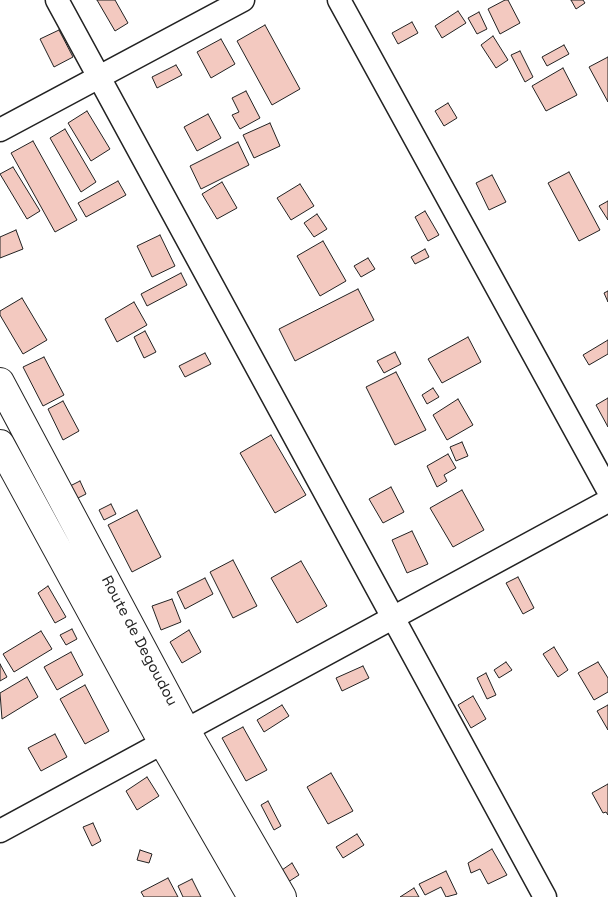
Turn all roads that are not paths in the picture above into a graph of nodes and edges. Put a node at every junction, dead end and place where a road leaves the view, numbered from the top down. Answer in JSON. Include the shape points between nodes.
{"nodes":[{"id":1,"x":57,"y":0,"type":"edge"},
{"id":2,"x":243,"y":0,"type":"edge"},
{"id":3,"x":339,"y":0,"type":"edge"},
{"id":4,"x":100,"y":78,"type":"junction"},
{"id":5,"x":0,"y":130,"type":"edge"},
{"id":6,"x":0,"y":382,"type":"edge"},
{"id":7,"x":0,"y":444,"type":"edge"},
{"id":8,"x":608,"y":490,"type":"edge"},
{"id":9,"x":608,"y":501,"type":"edge"},
{"id":10,"x":392,"y":617,"type":"junction"},
{"id":11,"x":174,"y":735,"type":"junction"},
{"id":12,"x":0,"y":831,"type":"edge"},
{"id":13,"x":252,"y":897,"type":"edge"},
{"id":14,"x":282,"y":897,"type":"edge"},
{"id":15,"x":545,"y":897,"type":"edge"}],
"edges":[{"from":1,"to":4,"type":"street"},
{"from":2,"to":4,"type":"street"},
{"from":3,"to":8,"type":"street"},
{"from":4,"to":5,"type":"street"},
{"from":4,"to":10,"type":"street"},
{"from":6,"to":11,"type":"main road","name":"Route de Degoudou"},
{"from":7,"to":11,"type":"main road","name":"Route de Degoudou"},
{"from":9,"to":10,"type":"street"},
{"from":10,"to":11,"type":"street"},
{"from":10,"to":15,"type":"street"},
{"from":11,"to":12,"type":"street"},
{"from":11,"to":13,"type":"main road","name":"Route de Degoudou"},
{"from":11,"to":14,"type":"main road","name":"Route de Degoudou"}]}
